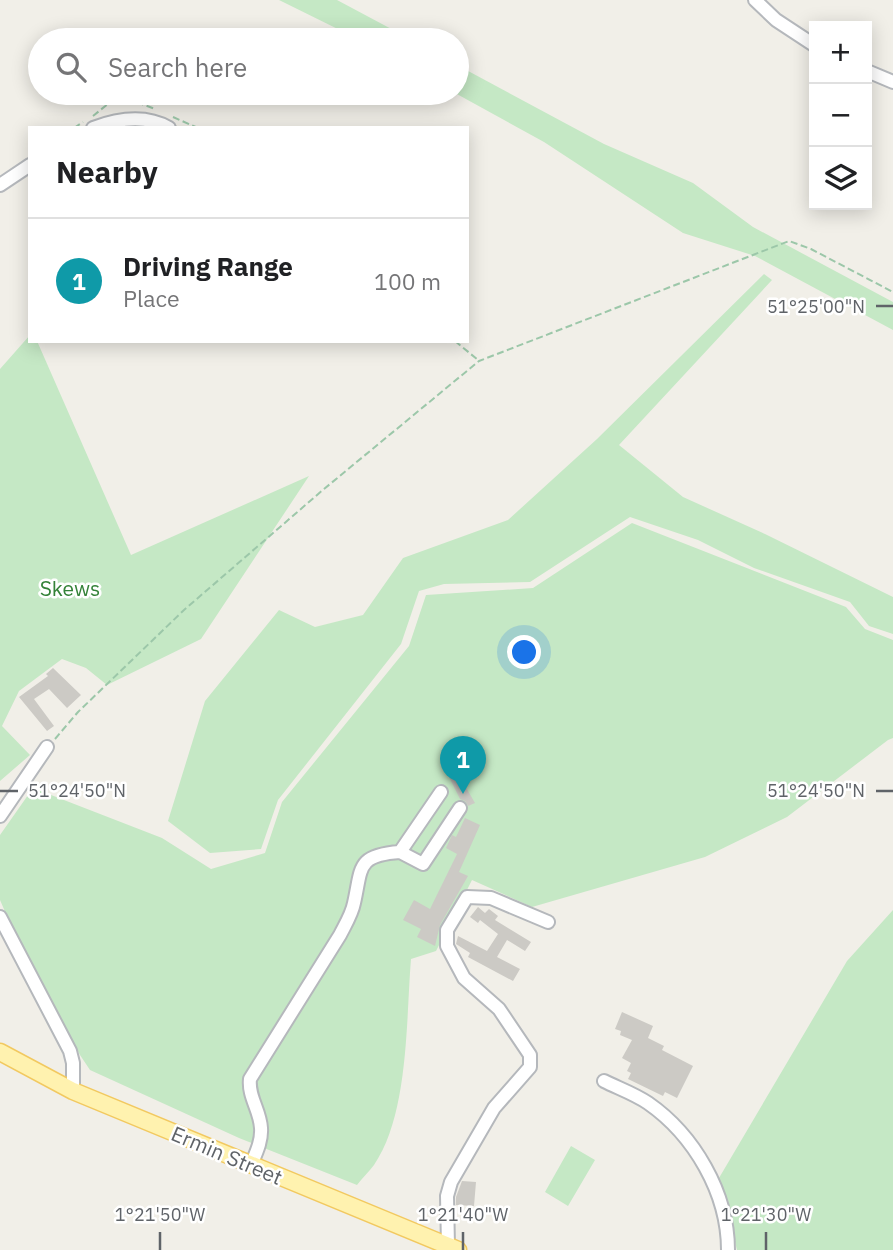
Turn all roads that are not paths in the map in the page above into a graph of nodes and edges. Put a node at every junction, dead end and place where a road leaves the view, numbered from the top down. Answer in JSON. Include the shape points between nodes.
{"nodes":[{"id":1,"x":755,"y":0,"type":"edge"},
{"id":2,"x":809,"y":42,"type":"edge"},
{"id":3,"x":872,"y":73,"type":"edge"},
{"id":4,"x":893,"y":82,"type":"edge"},
{"id":5,"x":99,"y":126,"type":"edge"},
{"id":6,"x":163,"y":126,"type":"edge"},
{"id":7,"x":28,"y":166,"type":"edge"},
{"id":8,"x":0,"y":185,"type":"edge"},
{"id":9,"x":47,"y":747,"type":"road end"},
{"id":10,"x":441,"y":792,"type":"dead end"},
{"id":11,"x":460,"y":808,"type":"dead end"},
{"id":12,"x":0,"y":816,"type":"edge"},
{"id":13,"x":400,"y":852,"type":"junction"},
{"id":14,"x":0,"y":917,"type":"edge"},
{"id":15,"x":548,"y":922,"type":"dead end"},
{"id":16,"x":0,"y":1052,"type":"edge"},
{"id":17,"x":604,"y":1081,"type":"dead end"},
{"id":18,"x":73,"y":1091,"type":"junction"},
{"id":19,"x":251,"y":1165,"type":"junction"},
{"id":20,"x":453,"y":1248,"type":"edge"},
{"id":21,"x":728,"y":1250,"type":"edge"}],
"edges":[{"from":1,"to":2,"type":"street"},
{"from":3,"to":4,"type":"street"},
{"from":5,"to":6,"type":"street","via":[[140,118]]},
{"from":7,"to":8,"type":"street"},
{"from":9,"to":12,"type":"street"},
{"from":10,"to":13,"type":"street"},
{"from":11,"to":13,"type":"street","via":[[423,864]]},
{"from":13,"to":19,"type":"street","via":[[382,853],[362,868],[352,912],[250,1079],[261,1128]]},
{"from":14,"to":18,"type":"street","via":[[70,1051]]},
{"from":15,"to":20,"type":"street","via":[[491,898],[467,897],[447,930],[447,946],[464,978],[499,1009],[530,1055],[530,1067],[494,1108],[451,1182],[447,1196]]},
{"from":16,"to":18,"type":"main road","name":"Ermin Street"},
{"from":17,"to":21,"type":"street","via":[[647,1102],[683,1133],[708,1172],[723,1213]]},
{"from":18,"to":19,"type":"main road","name":"Ermin Street"},
{"from":19,"to":20,"type":"main road","name":"Ermin Street"}]}
